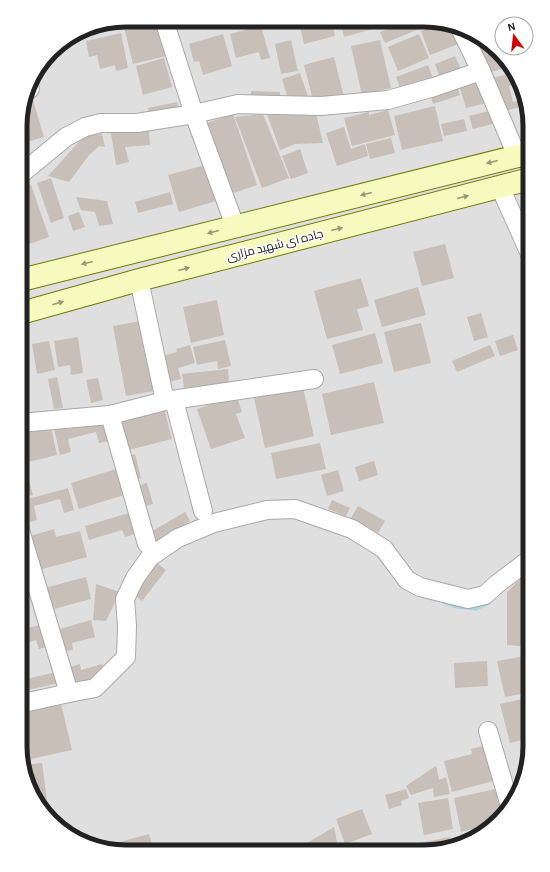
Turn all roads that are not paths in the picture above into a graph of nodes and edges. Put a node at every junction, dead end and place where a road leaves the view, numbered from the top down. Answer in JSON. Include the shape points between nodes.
{"nodes":[{"id":1,"x":166,"y":27,"type":"edge"},
{"id":2,"x":464,"y":36,"type":"edge"},
{"id":3,"x":481,"y":71,"type":"junction"},
{"id":4,"x":194,"y":114,"type":"junction"},
{"id":5,"x":523,"y":153,"type":"edge"},
{"id":6,"x":523,"y":155,"type":"edge"},
{"id":7,"x":27,"y":169,"type":"edge"},
{"id":8,"x":523,"y":181,"type":"edge"},
{"id":9,"x":500,"y":187,"type":"junction"},
{"id":10,"x":235,"y":226,"type":"junction"},
{"id":11,"x":523,"y":238,"type":"edge"},
{"id":12,"x":27,"y":278,"type":"edge"},
{"id":13,"x":139,"y":280,"type":"junction"},
{"id":14,"x":27,"y":311,"type":"edge"},
{"id":15,"x":314,"y":379,"type":"dead end"},
{"id":16,"x":169,"y":400,"type":"junction"},
{"id":17,"x":110,"y":415,"type":"junction"},
{"id":18,"x":27,"y":422,"type":"edge"},
{"id":19,"x":203,"y":511,"type":"dead end"},
{"id":20,"x":147,"y":544,"type":"dead end"},
{"id":21,"x":27,"y":553,"type":"edge"},
{"id":22,"x":523,"y":564,"type":"edge"},
{"id":23,"x":69,"y":693,"type":"junction"},
{"id":24,"x":27,"y":702,"type":"edge"},
{"id":25,"x":488,"y":730,"type":"dead end"},
{"id":26,"x":508,"y":798,"type":"edge"}],
"edges":[{"from":1,"to":4,"type":"street"},
{"from":2,"to":3,"type":"street"},
{"from":3,"to":4,"type":"street","via":[[388,100],[321,106],[238,104]]},
{"from":3,"to":5,"type":"street"},
{"from":4,"to":7,"type":"street","via":[[137,123],[101,123],[85,127],[66,137]]},
{"from":4,"to":10,"type":"street"},
{"from":6,"to":10,"type":"main road","one_way":true},
{"from":8,"to":9,"type":"main road","name":"جاده ای شهید مزاری"},
{"from":9,"to":11,"type":"street"},
{"from":13,"to":9,"type":"main road","name":"جاده ای شهید مزاری","one_way":true},
{"from":10,"to":12,"type":"main road","one_way":true},
{"from":14,"to":13,"type":"main road","name":"جاده ای شهید مزاری","one_way":true},
{"from":13,"to":16,"type":"street"},
{"from":15,"to":16,"type":"street"},
{"from":16,"to":17,"type":"street"},
{"from":16,"to":19,"type":"street"},
{"from":17,"to":18,"type":"street"},
{"from":17,"to":20,"type":"street"},
{"from":21,"to":23,"type":"street"},
{"from":22,"to":23,"type":"street","via":[[485,595],[468,599],[420,587],[407,580],[384,549],[352,529],[295,509],[267,510],[214,523],[178,538],[150,557],[135,578],[125,599],[126,657],[95,688]]},
{"from":23,"to":24,"type":"street"},
{"from":25,"to":26,"type":"street"}]}
